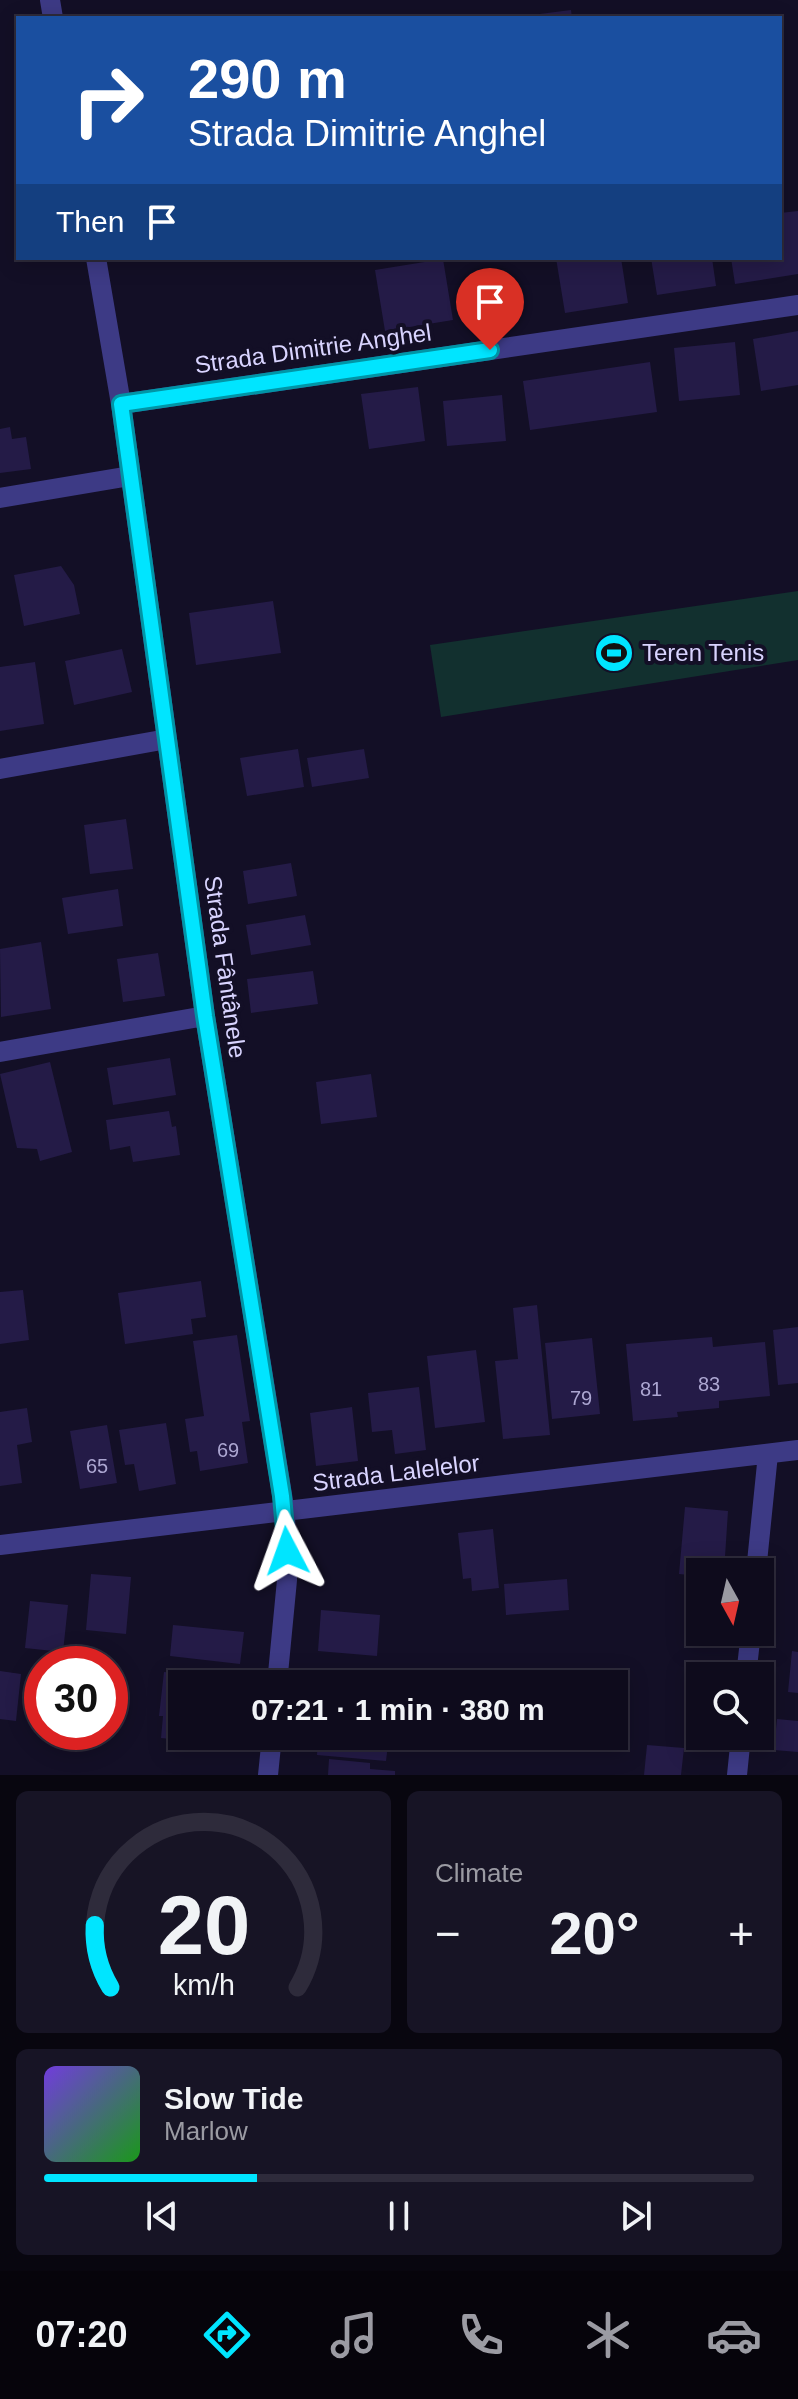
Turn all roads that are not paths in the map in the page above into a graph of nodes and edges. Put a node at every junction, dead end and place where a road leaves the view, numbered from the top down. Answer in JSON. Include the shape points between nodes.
{"nodes":[{"id":1,"x":96,"y":260,"type":"edge"},
{"id":2,"x":798,"y":305,"type":"edge"},
{"id":3,"x":121,"y":404,"type":"junction"},
{"id":4,"x":130,"y":476,"type":"junction"},
{"id":5,"x":0,"y":498,"type":"edge"},
{"id":6,"x":167,"y":739,"type":"junction"},
{"id":7,"x":0,"y":769,"type":"edge"},
{"id":8,"x":205,"y":1016,"type":"junction"},
{"id":9,"x":0,"y":1052,"type":"edge"},
{"id":10,"x":798,"y":1450,"type":"edge"},
{"id":11,"x":768,"y":1454,"type":"junction"},
{"id":12,"x":285,"y":1513,"type":"junction"},
{"id":13,"x":0,"y":1545,"type":"edge"},
{"id":14,"x":757,"y":1558,"type":"edge"},
{"id":15,"x":278,"y":1670,"type":"edge"},
{"id":16,"x":271,"y":1750,"type":"edge"},
{"id":17,"x":740,"y":1750,"type":"edge"},
{"id":18,"x":268,"y":1775,"type":"edge"},
{"id":19,"x":737,"y":1775,"type":"edge"}],
"edges":[{"from":1,"to":3,"type":"street","name":"Strada Fântânele"},
{"from":2,"to":3,"type":"street","name":"Strada Dimitrie Anghel"},
{"from":3,"to":4,"type":"street","name":"Strada Fântânele"},
{"from":4,"to":5,"type":"street"},
{"from":4,"to":6,"type":"street","name":"Strada Fântânele"},
{"from":6,"to":7,"type":"street"},
{"from":6,"to":8,"type":"street","name":"Strada Fântânele"},
{"from":8,"to":9,"type":"street"},
{"from":8,"to":12,"type":"street","name":"Strada Fântânele"},
{"from":10,"to":11,"type":"street","name":"Strada Lalelelor"},
{"from":11,"to":12,"type":"street","name":"Strada Lalelelor"},
{"from":11,"to":14,"type":"street"},
{"from":12,"to":13,"type":"street","name":"Strada Lalelelor"},
{"from":12,"to":15,"type":"street","name":"Strada Fântânele","via":[[287,1580]]},
{"from":16,"to":18,"type":"street"},
{"from":17,"to":19,"type":"street"}]}
